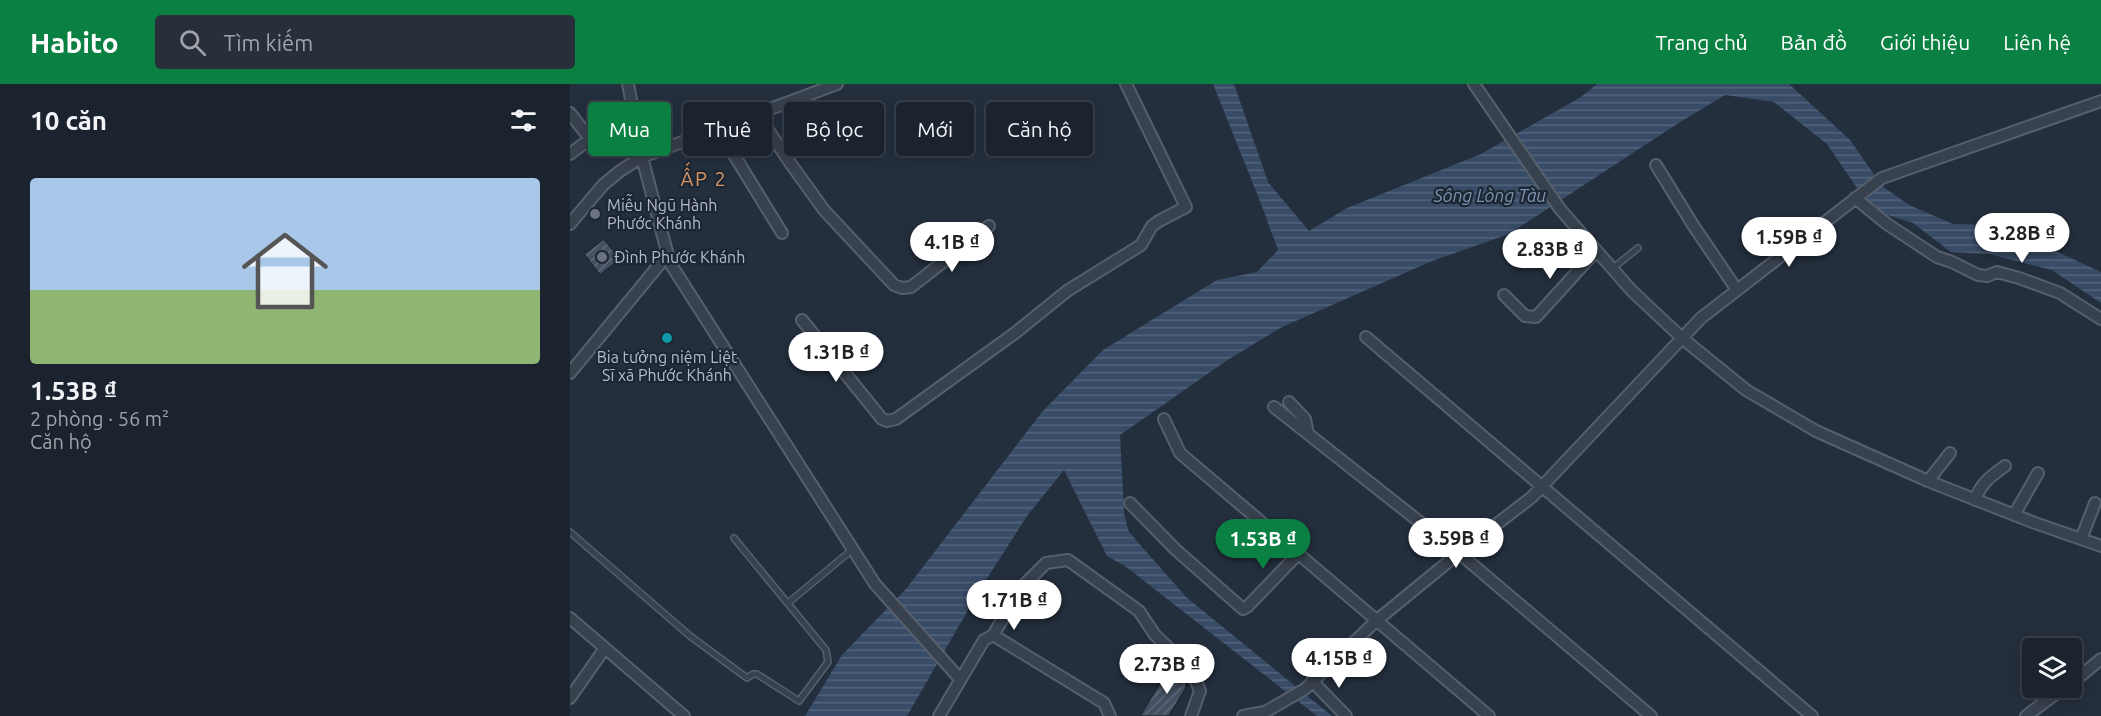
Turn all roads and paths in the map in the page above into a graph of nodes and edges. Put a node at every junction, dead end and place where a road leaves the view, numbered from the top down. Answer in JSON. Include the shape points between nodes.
{"nodes":[{"id":1,"x":628,"y":84,"type":"edge"},
{"id":2,"x":837,"y":84,"type":"edge"},
{"id":3,"x":1126,"y":84,"type":"edge"},
{"id":4,"x":1474,"y":84,"type":"edge"},
{"id":5,"x":632,"y":102,"type":"edge"},
{"id":6,"x":2101,"y":102,"type":"edge"},
{"id":7,"x":772,"y":108,"type":"edge"},
{"id":8,"x":570,"y":112,"type":"edge"},
{"id":9,"x":588,"y":136,"type":"edge"},
{"id":10,"x":772,"y":136,"type":"edge"},
{"id":11,"x":588,"y":140,"type":"edge"},
{"id":12,"x":683,"y":142,"type":"edge"},
{"id":13,"x":570,"y":154,"type":"edge"},
{"id":14,"x":735,"y":156,"type":"edge"},
{"id":15,"x":642,"y":157,"type":"junction"},
{"id":16,"x":1656,"y":165,"type":"dead end"},
{"id":17,"x":1857,"y":196,"type":"junction"},
{"id":18,"x":570,"y":224,"type":"edge"},
{"id":19,"x":989,"y":226,"type":"dead end"},
{"id":20,"x":782,"y":232,"type":"dead end"},
{"id":21,"x":1638,"y":248,"type":"dead end"},
{"id":22,"x":1596,"y":250,"type":"junction"},
{"id":23,"x":668,"y":254,"type":"junction"},
{"id":24,"x":1617,"y":264,"type":"junction"},
{"id":25,"x":1737,"y":290,"type":"junction"},
{"id":26,"x":1504,"y":295,"type":"dead end"},
{"id":27,"x":2101,"y":319,"type":"edge"},
{"id":28,"x":802,"y":320,"type":"dead end"},
{"id":29,"x":1685,"y":335,"type":"junction"},
{"id":30,"x":1366,"y":337,"type":"dead end"},
{"id":31,"x":570,"y":373,"type":"edge"},
{"id":32,"x":1288,"y":402,"type":"dead end"},
{"id":33,"x":1274,"y":407,"type":"dead end"},
{"id":34,"x":1164,"y":419,"type":"dead end"},
{"id":35,"x":1308,"y":434,"type":"junction"},
{"id":36,"x":1947,"y":457,"type":"dead end"},
{"id":37,"x":2005,"y":466,"type":"dead end"},
{"id":38,"x":2038,"y":473,"type":"dead end"},
{"id":39,"x":1931,"y":478,"type":"junction"},
{"id":40,"x":1543,"y":487,"type":"junction"},
{"id":41,"x":1975,"y":500,"type":"junction"},
{"id":42,"x":1130,"y":503,"type":"dead end"},
{"id":43,"x":2094,"y":507,"type":"dead end"},
{"id":44,"x":2014,"y":515,"type":"junction"},
{"id":45,"x":570,"y":532,"type":"edge"},
{"id":46,"x":2083,"y":534,"type":"junction"},
{"id":47,"x":734,"y":538,"type":"dead end"},
{"id":48,"x":2101,"y":546,"type":"edge"},
{"id":49,"x":853,"y":549,"type":"junction"},
{"id":50,"x":1299,"y":553,"type":"junction"},
{"id":51,"x":1459,"y":553,"type":"junction"},
{"id":52,"x":788,"y":603,"type":"junction"},
{"id":53,"x":570,"y":618,"type":"edge"},
{"id":54,"x":1376,"y":621,"type":"junction"},
{"id":55,"x":993,"y":635,"type":"junction"},
{"id":56,"x":605,"y":648,"type":"junction"},
{"id":57,"x":2101,"y":659,"type":"edge"},
{"id":58,"x":2082,"y":675,"type":"edge"},
{"id":59,"x":960,"y":679,"type":"junction"},
{"id":60,"x":1308,"y":685,"type":"junction"},
{"id":61,"x":570,"y":698,"type":"edge"},
{"id":62,"x":2051,"y":698,"type":"edge"},
{"id":63,"x":676,"y":713,"type":"edge"},
{"id":64,"x":939,"y":716,"type":"edge"},
{"id":65,"x":1110,"y":716,"type":"edge"},
{"id":66,"x":1191,"y":716,"type":"edge"},
{"id":67,"x":1243,"y":716,"type":"edge"},
{"id":68,"x":1346,"y":716,"type":"edge"},
{"id":69,"x":1489,"y":716,"type":"edge"},
{"id":70,"x":1651,"y":716,"type":"edge"},
{"id":71,"x":1812,"y":716,"type":"edge"},
{"id":72,"x":2026,"y":716,"type":"edge"}],
"edges":[{"from":1,"to":5,"type":"street"},
{"from":2,"to":7,"type":"street"},
{"from":3,"to":28,"type":"street","via":[[1186,207],[1152,226],[1141,245],[1067,291],[955,377],[896,419],[887,421]]},
{"from":4,"to":22,"type":"street","via":[[1560,209]]},
{"from":6,"to":17,"type":"street","via":[[1882,178]]},
{"from":8,"to":9,"type":"street"},
{"from":10,"to":19,"type":"street","via":[[824,210],[894,285],[911,287]]},
{"from":11,"to":13,"type":"street"},
{"from":12,"to":15,"type":"street"},
{"from":14,"to":20,"type":"street"},
{"from":15,"to":18,"type":"street","via":[[603,185]]},
{"from":15,"to":23,"type":"street"},
{"from":16,"to":25,"type":"street"},
{"from":17,"to":25,"type":"street"},
{"from":17,"to":27,"type":"street","via":[[1937,257],[1978,275],[2006,273],[2060,293]]},
{"from":21,"to":24,"type":"lane"},
{"from":22,"to":24,"type":"street"},
{"from":22,"to":26,"type":"street","via":[[1536,317],[1525,316]]},
{"from":23,"to":31,"type":"street"},
{"from":23,"to":49,"type":"street","via":[[670,263]]},
{"from":24,"to":29,"type":"street","via":[[1632,291]]},
{"from":25,"to":29,"type":"street"},
{"from":29,"to":39,"type":"street","via":[[1746,390],[1816,431]]},
{"from":29,"to":40,"type":"street"},
{"from":30,"to":40,"type":"street"},
{"from":32,"to":35,"type":"street","via":[[1305,419]]},
{"from":33,"to":35,"type":"street"},
{"from":34,"to":50,"type":"street","via":[[1180,453]]},
{"from":35,"to":51,"type":"street"},
{"from":36,"to":39,"type":"street"},
{"from":37,"to":41,"type":"street","via":[[1980,487]]},
{"from":38,"to":44,"type":"street"},
{"from":39,"to":41,"type":"street"},
{"from":40,"to":51,"type":"street"},
{"from":40,"to":71,"type":"street"},
{"from":41,"to":44,"type":"street"},
{"from":42,"to":50,"type":"street","via":[[1242,609]]},
{"from":43,"to":46,"type":"street"},
{"from":44,"to":46,"type":"street"},
{"from":45,"to":52,"type":"lane","via":[[690,636],[747,678],[757,674],[799,701],[828,662],[826,650]]},
{"from":46,"to":48,"type":"street"},
{"from":47,"to":52,"type":"lane"},
{"from":49,"to":52,"type":"lane"},
{"from":49,"to":59,"type":"street","via":[[875,584]]},
{"from":50,"to":54,"type":"street"},
{"from":51,"to":54,"type":"street"},
{"from":51,"to":70,"type":"street"},
{"from":53,"to":56,"type":"street"},
{"from":54,"to":60,"type":"street"},
{"from":54,"to":69,"type":"street"},
{"from":55,"to":59,"type":"street","via":[[984,640]]},
{"from":55,"to":65,"type":"street","via":[[1104,704]]},
{"from":55,"to":66,"type":"street","via":[[1023,586],[1046,562],[1068,560],[1139,611],[1155,635],[1191,669],[1200,691]]},
{"from":56,"to":61,"type":"street"},
{"from":56,"to":63,"type":"street"},
{"from":57,"to":58,"type":"street"},
{"from":59,"to":64,"type":"street"},
{"from":60,"to":67,"type":"street","via":[[1260,713]]},
{"from":60,"to":68,"type":"street"},
{"from":62,"to":72,"type":"street"}]}
